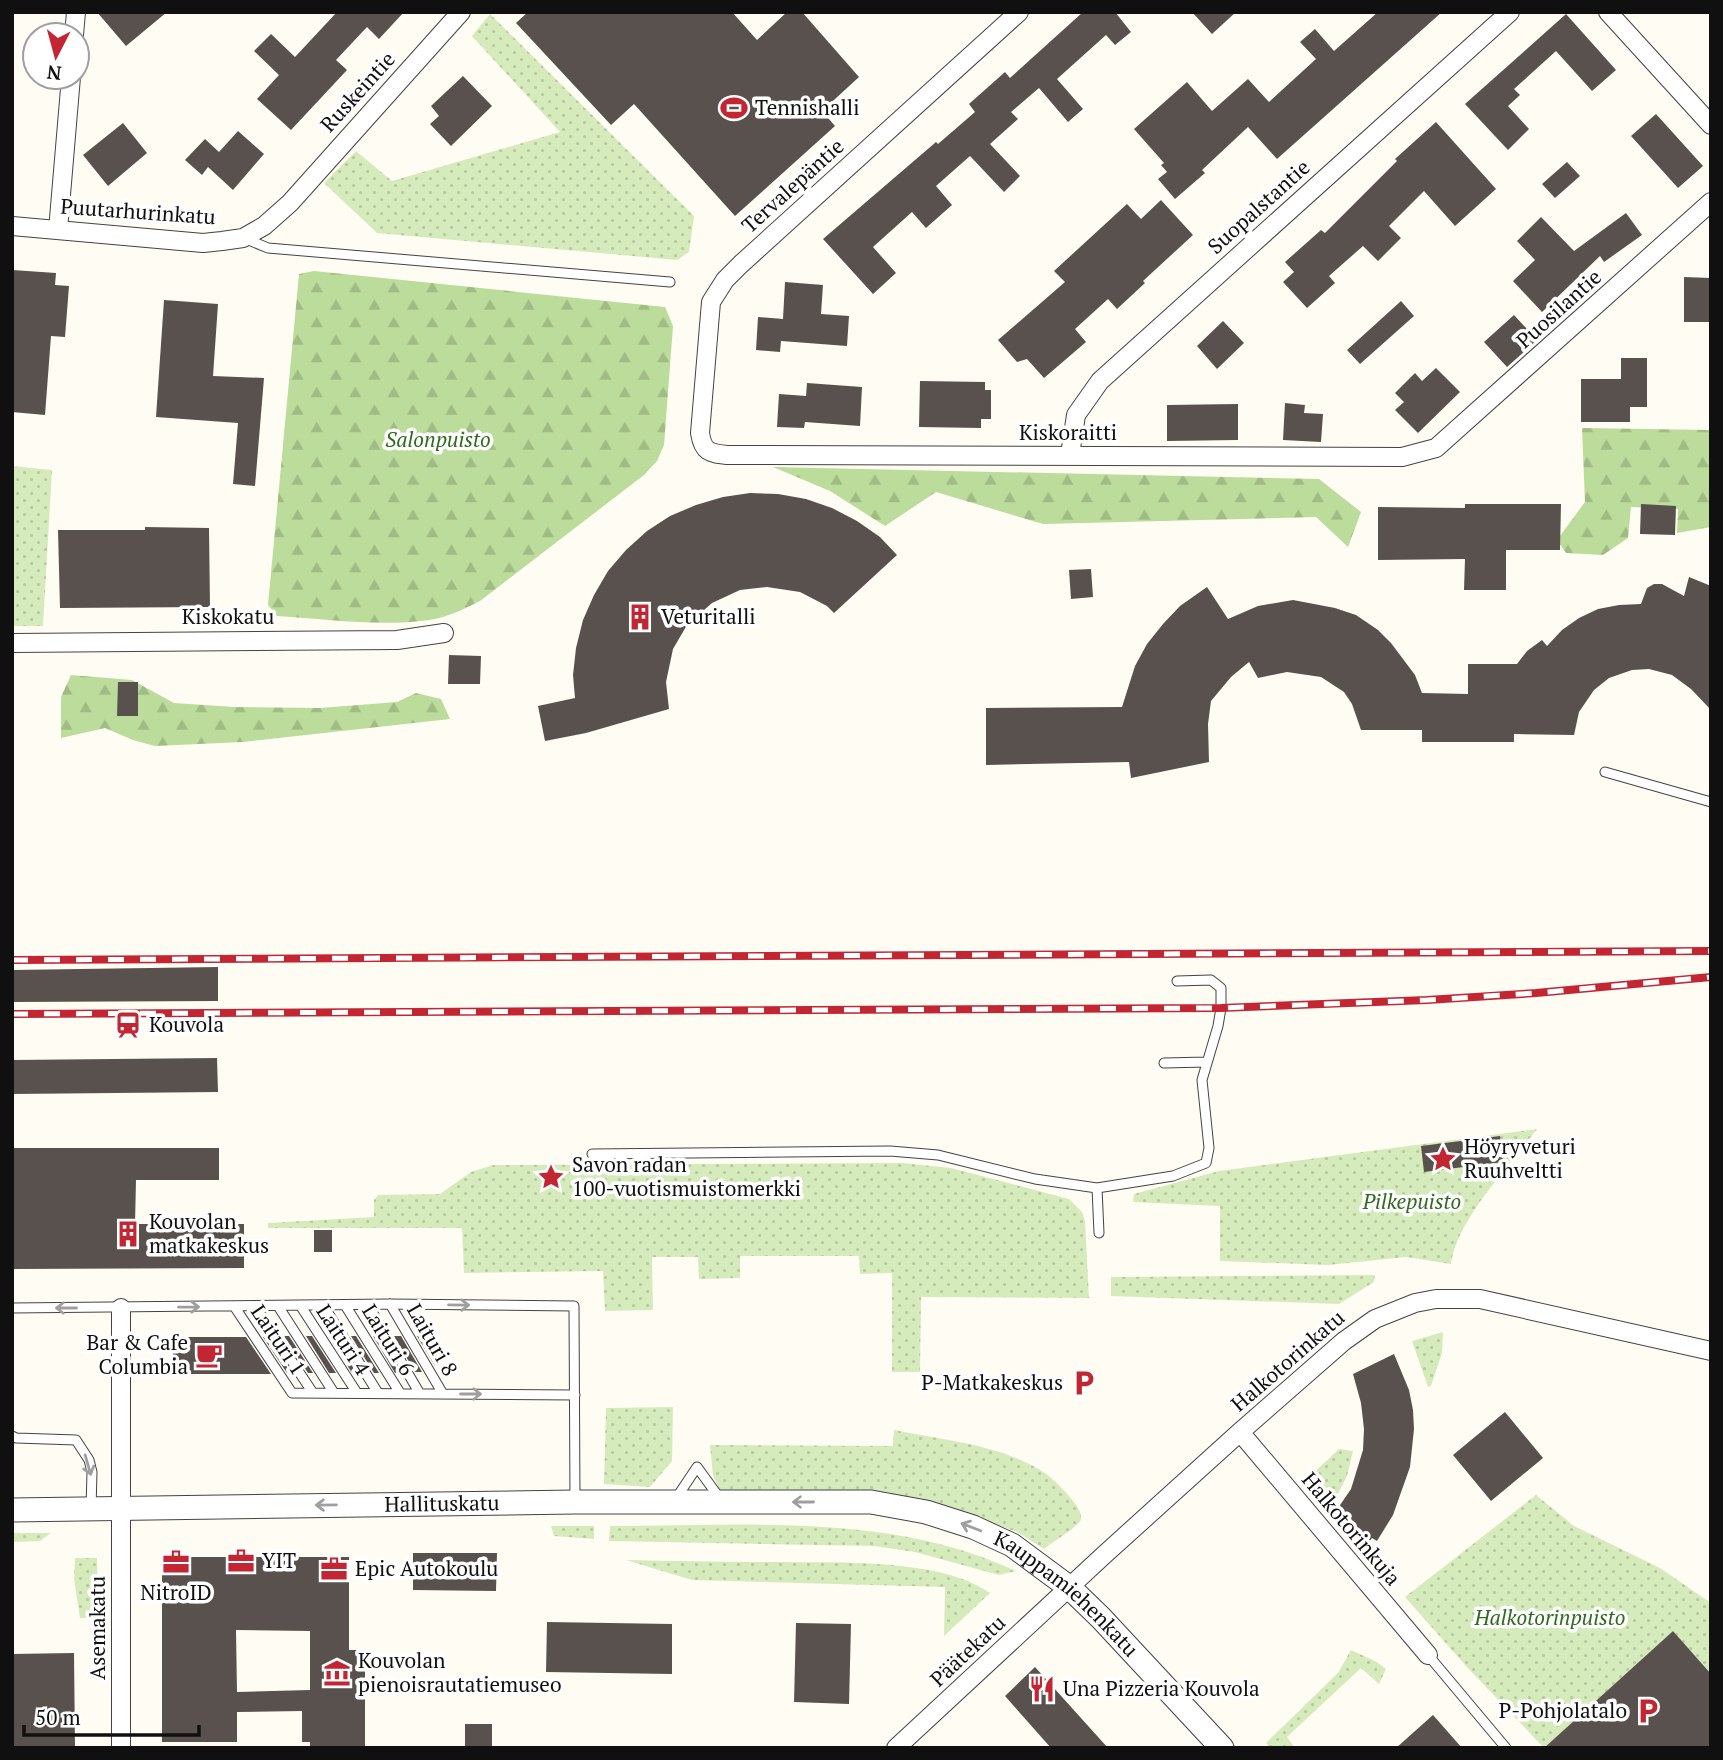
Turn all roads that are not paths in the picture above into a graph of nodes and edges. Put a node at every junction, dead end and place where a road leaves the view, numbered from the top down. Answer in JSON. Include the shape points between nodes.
{"nodes":[{"id":1,"x":461,"y":12,"type":"edge"},
{"id":2,"x":1019,"y":12,"type":"edge"},
{"id":3,"x":1510,"y":12,"type":"edge"},
{"id":4,"x":1608,"y":12,"type":"edge"},
{"id":5,"x":70,"y":91,"type":"edge"},
{"id":6,"x":1711,"y":125,"type":"edge"},
{"id":7,"x":1711,"y":202,"type":"edge"},
{"id":8,"x":290,"y":203,"type":"joint"},
{"id":9,"x":12,"y":226,"type":"edge"},
{"id":10,"x":58,"y":230,"type":"junction"},
{"id":11,"x":243,"y":238,"type":"junction"},
{"id":12,"x":670,"y":282,"type":"dead end"},
{"id":13,"x":702,"y":445,"type":"joint"},
{"id":14,"x":1436,"y":448,"type":"joint"},
{"id":15,"x":1070,"y":455,"type":"junction"},
{"id":16,"x":444,"y":633,"type":"dead end"},
{"id":17,"x":12,"y":643,"type":"edge"},
{"id":18,"x":1605,"y":772,"type":"dead end"},
{"id":19,"x":1711,"y":802,"type":"edge"},
{"id":20,"x":1177,"y":981,"type":"dead end"},
{"id":21,"x":1207,"y":1062,"type":"junction"},
{"id":22,"x":1164,"y":1063,"type":"dead end"},
{"id":23,"x":592,"y":1154,"type":"dead end"},
{"id":24,"x":1097,"y":1188,"type":"junction"},
{"id":25,"x":1099,"y":1233,"type":"dead end"},
{"id":26,"x":390,"y":1304,"type":"junction"},
{"id":27,"x":300,"y":1305,"type":"junction"},
{"id":28,"x":323,"y":1305,"type":"junction"},
{"id":29,"x":345,"y":1305,"type":"junction"},
{"id":30,"x":368,"y":1305,"type":"junction"},
{"id":31,"x":234,"y":1306,"type":"junction"},
{"id":32,"x":255,"y":1306,"type":"junction"},
{"id":33,"x":278,"y":1306,"type":"junction"},
{"id":34,"x":12,"y":1308,"type":"edge"},
{"id":35,"x":121,"y":1308,"type":"junction"},
{"id":36,"x":1711,"y":1351,"type":"edge"},
{"id":37,"x":313,"y":1393,"type":"junction"},
{"id":38,"x":334,"y":1393,"type":"junction"},
{"id":39,"x":357,"y":1393,"type":"junction"},
{"id":40,"x":378,"y":1393,"type":"junction"},
{"id":41,"x":400,"y":1393,"type":"junction"},
{"id":42,"x":420,"y":1394,"type":"junction"},
{"id":43,"x":443,"y":1394,"type":"junction"},
{"id":44,"x":575,"y":1395,"type":"junction"},
{"id":45,"x":1240,"y":1432,"type":"junction"},
{"id":46,"x":12,"y":1436,"type":"edge"},
{"id":47,"x":575,"y":1502,"type":"junction"},
{"id":48,"x":674,"y":1502,"type":"junction"},
{"id":49,"x":723,"y":1502,"type":"junction"},
{"id":50,"x":871,"y":1502,"type":"joint"},
{"id":51,"x":91,"y":1509,"type":"junction"},
{"id":52,"x":120,"y":1509,"type":"junction"},
{"id":53,"x":12,"y":1510,"type":"edge"},
{"id":54,"x":1070,"y":1588,"type":"junction"},
{"id":55,"x":1428,"y":1655,"type":"joint"},
{"id":56,"x":1214,"y":1745,"type":"edge"},
{"id":57,"x":121,"y":1748,"type":"edge"},
{"id":58,"x":896,"y":1748,"type":"edge"},
{"id":59,"x":1506,"y":1748,"type":"edge"}],
"edges":[{"from":1,"to":8,"type":"street","name":"Ruskeintie"},
{"from":2,"to":13,"type":"street","name":"Tervalepäntie","via":[[741,264],[715,293],[710,303]]},
{"from":3,"to":15,"type":"street","name":"Suopalstantie","via":[[1100,381],[1076,415]]},
{"from":4,"to":6,"type":"street"},
{"from":5,"to":10,"type":"street"},
{"from":7,"to":14,"type":"street","name":"Puosilantie"},
{"from":8,"to":11,"type":"street","name":"Puutarhurinkatu"},
{"from":9,"to":10,"type":"street","name":"Puutarhurinkatu"},
{"from":10,"to":11,"type":"street","name":"Puutarhurinkatu","via":[[203,243]]},
{"from":11,"to":12,"type":"lane","via":[[268,248]]},
{"from":13,"to":15,"type":"street","name":"Kiskoraitti","via":[[711,453],[727,455]]},
{"from":14,"to":15,"type":"street","name":"Kiskoraitti","via":[[1402,457]]},
{"from":16,"to":17,"type":"street","name":"Kiskokatu","via":[[397,640]]},
{"from":18,"to":19,"type":"lane"},
{"from":20,"to":21,"type":"lane","via":[[1211,981],[1221,988],[1218,1026]]},
{"from":21,"to":22,"type":"lane"},
{"from":21,"to":24,"type":"lane","via":[[1202,1080],[1209,1148],[1206,1163],[1173,1176]]},
{"from":23,"to":24,"type":"lane","via":[[890,1151],[939,1156]]},
{"from":24,"to":25,"type":"lane"},
{"from":26,"to":30,"type":"lane"},
{"from":26,"to":43,"type":"lane","name":"Laituri 8"},
{"from":26,"to":44,"type":"lane","one_way":true,"via":[[574,1306]]},
{"from":27,"to":28,"type":"lane"},
{"from":27,"to":33,"type":"lane"},
{"from":27,"to":39,"type":"lane","name":"Laituri 4"},
{"from":28,"to":29,"type":"lane"},
{"from":28,"to":40,"type":"lane"},
{"from":29,"to":30,"type":"lane"},
{"from":29,"to":41,"type":"lane","name":"Laituri 6"},
{"from":30,"to":42,"type":"lane"},
{"from":31,"to":32,"type":"lane"},
{"from":35,"to":31,"type":"lane","one_way":true},
{"from":31,"to":37,"type":"lane","name":"Laituri 1","via":[[292,1393]]},
{"from":32,"to":33,"type":"lane"},
{"from":32,"to":37,"type":"lane"},
{"from":33,"to":38,"type":"lane"},
{"from":35,"to":34,"type":"lane","one_way":true},
{"from":35,"to":52,"type":"street","name":"Asemakatu"},
{"from":36,"to":45,"type":"street","name":"Halkotorinkatu","via":[[1480,1299],[1436,1299],[1394,1310],[1358,1329]]},
{"from":37,"to":38,"type":"lane"},
{"from":38,"to":39,"type":"lane"},
{"from":39,"to":40,"type":"lane"},
{"from":40,"to":41,"type":"lane"},
{"from":41,"to":42,"type":"lane"},
{"from":42,"to":43,"type":"lane"},
{"from":43,"to":44,"type":"lane","one_way":true},
{"from":44,"to":47,"type":"lane"},
{"from":45,"to":54,"type":"street","name":"Halkotorinkatu"},
{"from":45,"to":55,"type":"street","name":"Halkotorinkuja"},
{"from":46,"to":51,"type":"lane","one_way":true,"via":[[76,1440],[92,1472]]},
{"from":47,"to":48,"type":"street","name":"Hallituskatu"},
{"from":47,"to":52,"type":"street","name":"Hallituskatu","one_way":true},
{"from":48,"to":49,"type":"street","name":"Hallituskatu"},
{"from":48,"to":49,"type":"lane","via":[[697,1467]]},
{"from":50,"to":49,"type":"street","name":"Hallituskatu","one_way":true},
{"from":54,"to":50,"type":"street","name":"Kauppamiehenkatu","one_way":true,"via":[[1012,1545],[973,1527]]},
{"from":51,"to":52,"type":"street","name":"Hallituskatu"},
{"from":51,"to":53,"type":"street","name":"Hallituskatu"},
{"from":52,"to":57,"type":"street","name":"Asemakatu"},
{"from":54,"to":56,"type":"street","name":"Kauppamiehenkatu"},
{"from":54,"to":58,"type":"street","name":"Päätekatu"},
{"from":55,"to":59,"type":"lane"}]}
